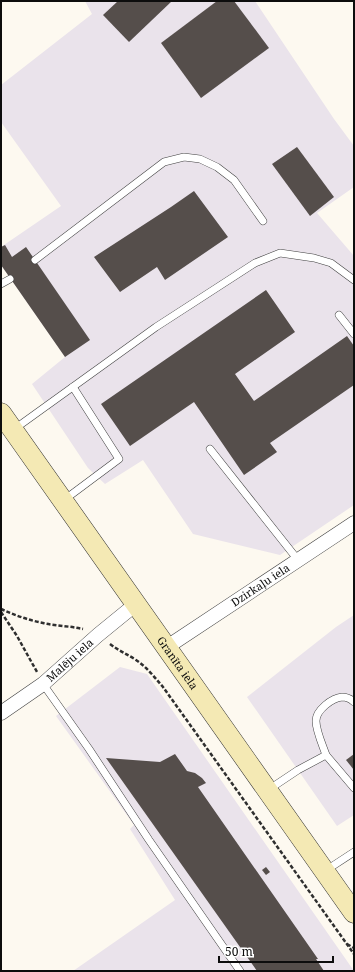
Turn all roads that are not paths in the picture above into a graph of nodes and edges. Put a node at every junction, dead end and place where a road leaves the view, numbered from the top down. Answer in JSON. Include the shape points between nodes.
{"nodes":[{"id":1,"x":263,"y":221,"type":"dead end"},
{"id":2,"x":35,"y":260,"type":"dead end"},
{"id":3,"x":10,"y":278,"type":"dead end"},
{"id":4,"x":354,"y":280,"type":"edge"},
{"id":5,"x":1,"y":284,"type":"edge"},
{"id":6,"x":339,"y":315,"type":"dead end"},
{"id":7,"x":354,"y":334,"type":"edge"},
{"id":8,"x":73,"y":387,"type":"junction"},
{"id":9,"x":1,"y":413,"type":"edge"},
{"id":10,"x":13,"y":430,"type":"junction"},
{"id":11,"x":210,"y":449,"type":"dead end"},
{"id":12,"x":64,"y":501,"type":"junction"},
{"id":13,"x":354,"y":523,"type":"edge"},
{"id":14,"x":298,"y":560,"type":"junction"},
{"id":15,"x":136,"y":604,"type":"junction"},
{"id":16,"x":167,"y":647,"type":"junction"},
{"id":17,"x":44,"y":684,"type":"junction"},
{"id":18,"x":354,"y":702,"type":"edge"},
{"id":19,"x":1,"y":712,"type":"edge"},
{"id":20,"x":326,"y":755,"type":"junction"},
{"id":21,"x":354,"y":788,"type":"edge"},
{"id":22,"x":267,"y":790,"type":"junction"},
{"id":23,"x":354,"y":852,"type":"edge"},
{"id":24,"x":325,"y":872,"type":"junction"},
{"id":25,"x":354,"y":913,"type":"edge"},
{"id":26,"x":240,"y":971,"type":"edge"}],
"edges":[{"from":1,"to":2,"type":"lane","via":[[234,180],[217,167],[200,159],[184,157],[164,162]]},
{"from":3,"to":5,"type":"lane"},
{"from":4,"to":8,"type":"lane","via":[[331,263],[280,253],[255,263],[162,323]]},
{"from":6,"to":7,"type":"lane"},
{"from":8,"to":10,"type":"lane"},
{"from":8,"to":12,"type":"lane","via":[[119,459]]},
{"from":9,"to":10,"type":"main road","name":"Granīta iela"},
{"from":10,"to":12,"type":"main road","name":"Granīta iela"},
{"from":11,"to":14,"type":"lane"},
{"from":12,"to":15,"type":"main road","name":"Granīta iela"},
{"from":13,"to":14,"type":"street","name":"Dzirkaļu iela"},
{"from":14,"to":16,"type":"street","name":"Dzirkaļu iela"},
{"from":15,"to":16,"type":"main road","name":"Granīta iela"},
{"from":15,"to":17,"type":"street","name":"Malēju iela"},
{"from":16,"to":22,"type":"main road","name":"Granīta iela"},
{"from":17,"to":19,"type":"street","name":"Malēju iela"},
{"from":17,"to":26,"type":"lane"},
{"from":18,"to":20,"type":"lane","via":[[344,697],[337,698],[319,711],[315,720]]},
{"from":20,"to":21,"type":"lane"},
{"from":20,"to":22,"type":"lane"},
{"from":22,"to":24,"type":"main road","name":"Granīta iela"},
{"from":23,"to":24,"type":"lane"},
{"from":24,"to":25,"type":"main road","name":"Granīta iela"}]}
